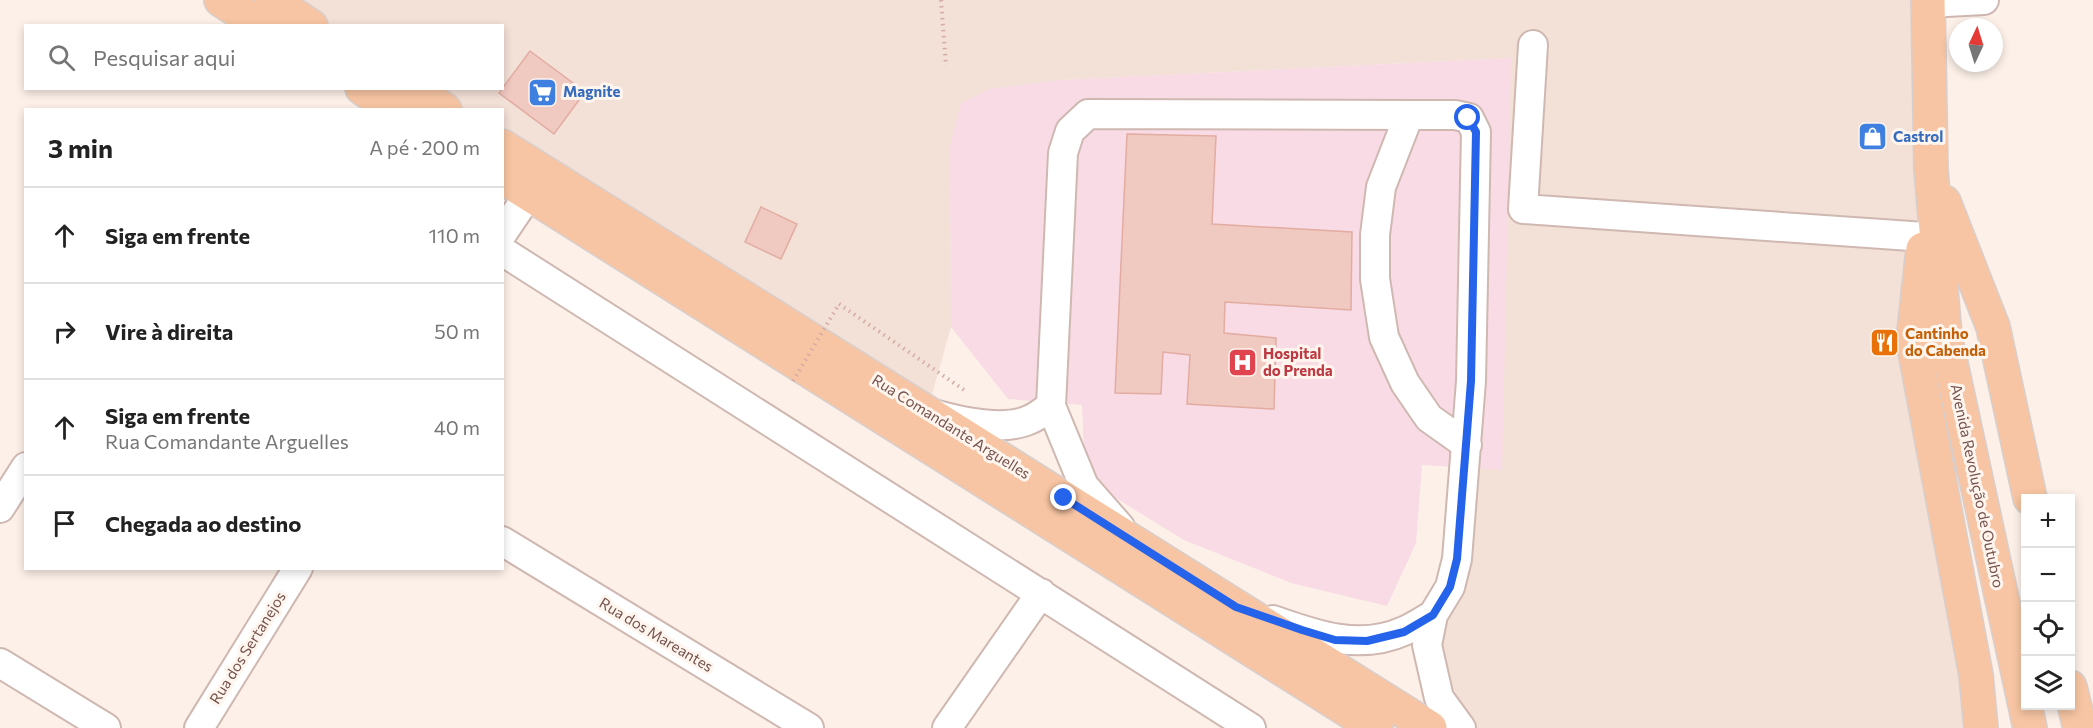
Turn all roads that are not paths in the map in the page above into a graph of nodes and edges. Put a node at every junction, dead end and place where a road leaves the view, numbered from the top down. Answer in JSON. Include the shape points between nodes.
{"nodes":[{"id":1,"x":221,"y":0,"type":"edge"},
{"id":2,"x":271,"y":0,"type":"edge"},
{"id":3,"x":1984,"y":0,"type":"edge"},
{"id":4,"x":1928,"y":2,"type":"edge"},
{"id":5,"x":259,"y":24,"type":"edge"},
{"id":6,"x":308,"y":24,"type":"edge"},
{"id":7,"x":1533,"y":45,"type":"dead end"},
{"id":8,"x":365,"y":90,"type":"edge"},
{"id":9,"x":415,"y":90,"type":"edge"},
{"id":10,"x":392,"y":108,"type":"edge"},
{"id":11,"x":442,"y":108,"type":"edge"},
{"id":12,"x":1409,"y":115,"type":"junction"},
{"id":13,"x":504,"y":147,"type":"edge"},
{"id":14,"x":1931,"y":170,"type":"junction"},
{"id":15,"x":516,"y":186,"type":"edge"},
{"id":16,"x":504,"y":227,"type":"edge"},
{"id":17,"x":1925,"y":237,"type":"junction"},
{"id":18,"x":504,"y":252,"type":"edge"},
{"id":19,"x":1052,"y":406,"type":"junction"},
{"id":20,"x":927,"y":412,"type":"junction"},
{"id":21,"x":1467,"y":445,"type":"junction"},
{"id":22,"x":24,"y":470,"type":"edge"},
{"id":23,"x":2029,"y":494,"type":"edge"},
{"id":24,"x":0,"y":508,"type":"edge"},
{"id":25,"x":504,"y":542,"type":"edge"},
{"id":26,"x":1147,"y":550,"type":"junction"},
{"id":27,"x":297,"y":570,"type":"edge"},
{"id":28,"x":1041,"y":593,"type":"junction"},
{"id":29,"x":2024,"y":602,"type":"edge"},
{"id":30,"x":1236,"y":607,"type":"junction"},
{"id":31,"x":1433,"y":615,"type":"junction"},
{"id":32,"x":0,"y":663,"type":"edge"},
{"id":33,"x":1976,"y":675,"type":"junction"},
{"id":34,"x":2075,"y":708,"type":"edge"},
{"id":35,"x":2048,"y":710,"type":"edge"},
{"id":36,"x":106,"y":728,"type":"edge"},
{"id":37,"x":199,"y":728,"type":"edge"},
{"id":38,"x":808,"y":728,"type":"edge"},
{"id":39,"x":947,"y":728,"type":"edge"},
{"id":40,"x":1251,"y":728,"type":"edge"},
{"id":41,"x":1376,"y":728,"type":"edge"},
{"id":42,"x":1430,"y":728,"type":"edge"},
{"id":43,"x":1461,"y":728,"type":"edge"},
{"id":44,"x":1965,"y":728,"type":"edge"},
{"id":45,"x":1981,"y":728,"type":"edge"},
{"id":46,"x":2030,"y":728,"type":"edge"},
{"id":47,"x":2052,"y":728,"type":"edge"},
{"id":48,"x":2080,"y":728,"type":"edge"}],
"edges":[{"from":1,"to":5,"type":"main road"},
{"from":2,"to":6,"type":"main road"},
{"from":3,"to":4,"type":"street"},
{"from":4,"to":14,"type":"main road","name":"Avenida Revolução de Outubro"},
{"from":7,"to":17,"type":"street","via":[[1522,209]]},
{"from":8,"to":10,"type":"main road"},
{"from":9,"to":11,"type":"main road"},
{"from":12,"to":19,"type":"street","via":[[1088,114],[1070,131],[1063,153]]},
{"from":12,"to":21,"type":"street","via":[[1381,186],[1376,225],[1374,279],[1384,337],[1405,383],[1429,418]]},
{"from":12,"to":21,"type":"street","via":[[1468,118],[1476,132]]},
{"from":13,"to":20,"type":"main road","name":"Rua Comandante Arguelles"},
{"from":14,"to":17,"type":"main road","name":"Avenida Revolução de Outubro"},
{"from":14,"to":23,"type":"main road","name":"Avenida Revolução de Outubro","via":[[1993,327]]},
{"from":14,"to":29,"type":"main road","name":"Avenida Revolução de Outubro"},
{"from":14,"to":46,"type":"main road","name":"Avenida Revolução de Outubro","via":[[1945,336]]},
{"from":15,"to":16,"type":"street"},
{"from":15,"to":41,"type":"main road","name":"Rua Comandante Arguelles"},
{"from":17,"to":33,"type":"main road","name":"Avenida Revolução de Outubro","via":[[1913,341]]},
{"from":18,"to":28,"type":"street"},
{"from":19,"to":20,"type":"street","via":[[1030,420],[1000,426],[963,422]]},
{"from":19,"to":26,"type":"street","via":[[1084,486],[1111,519]]},
{"from":20,"to":26,"type":"main road","name":"Rua Comandante Arguelles"},
{"from":21,"to":31,"type":"street","via":[[1457,559],[1450,587]]},
{"from":22,"to":24,"type":"street"},
{"from":25,"to":38,"type":"street","name":"Rua dos Mareantes"},
{"from":26,"to":30,"type":"main road","name":"Rua Comandante Arguelles"},
{"from":27,"to":37,"type":"street","name":"Rua dos Sertanejos"},
{"from":28,"to":39,"type":"street"},
{"from":28,"to":40,"type":"street"},
{"from":30,"to":31,"type":"street","via":[[1335,640],[1367,641],[1404,632]]},
{"from":30,"to":42,"type":"main road","name":"Rua Comandante Arguelles"},
{"from":31,"to":43,"type":"street","via":[[1427,645],[1433,677],[1440,698]]},
{"from":32,"to":36,"type":"street"},
{"from":33,"to":44,"type":"main road"},
{"from":33,"to":45,"type":"main road","name":"Avenida Revolução de Outubro"},
{"from":34,"to":48,"type":"main road"},
{"from":35,"to":47,"type":"main road"}]}
